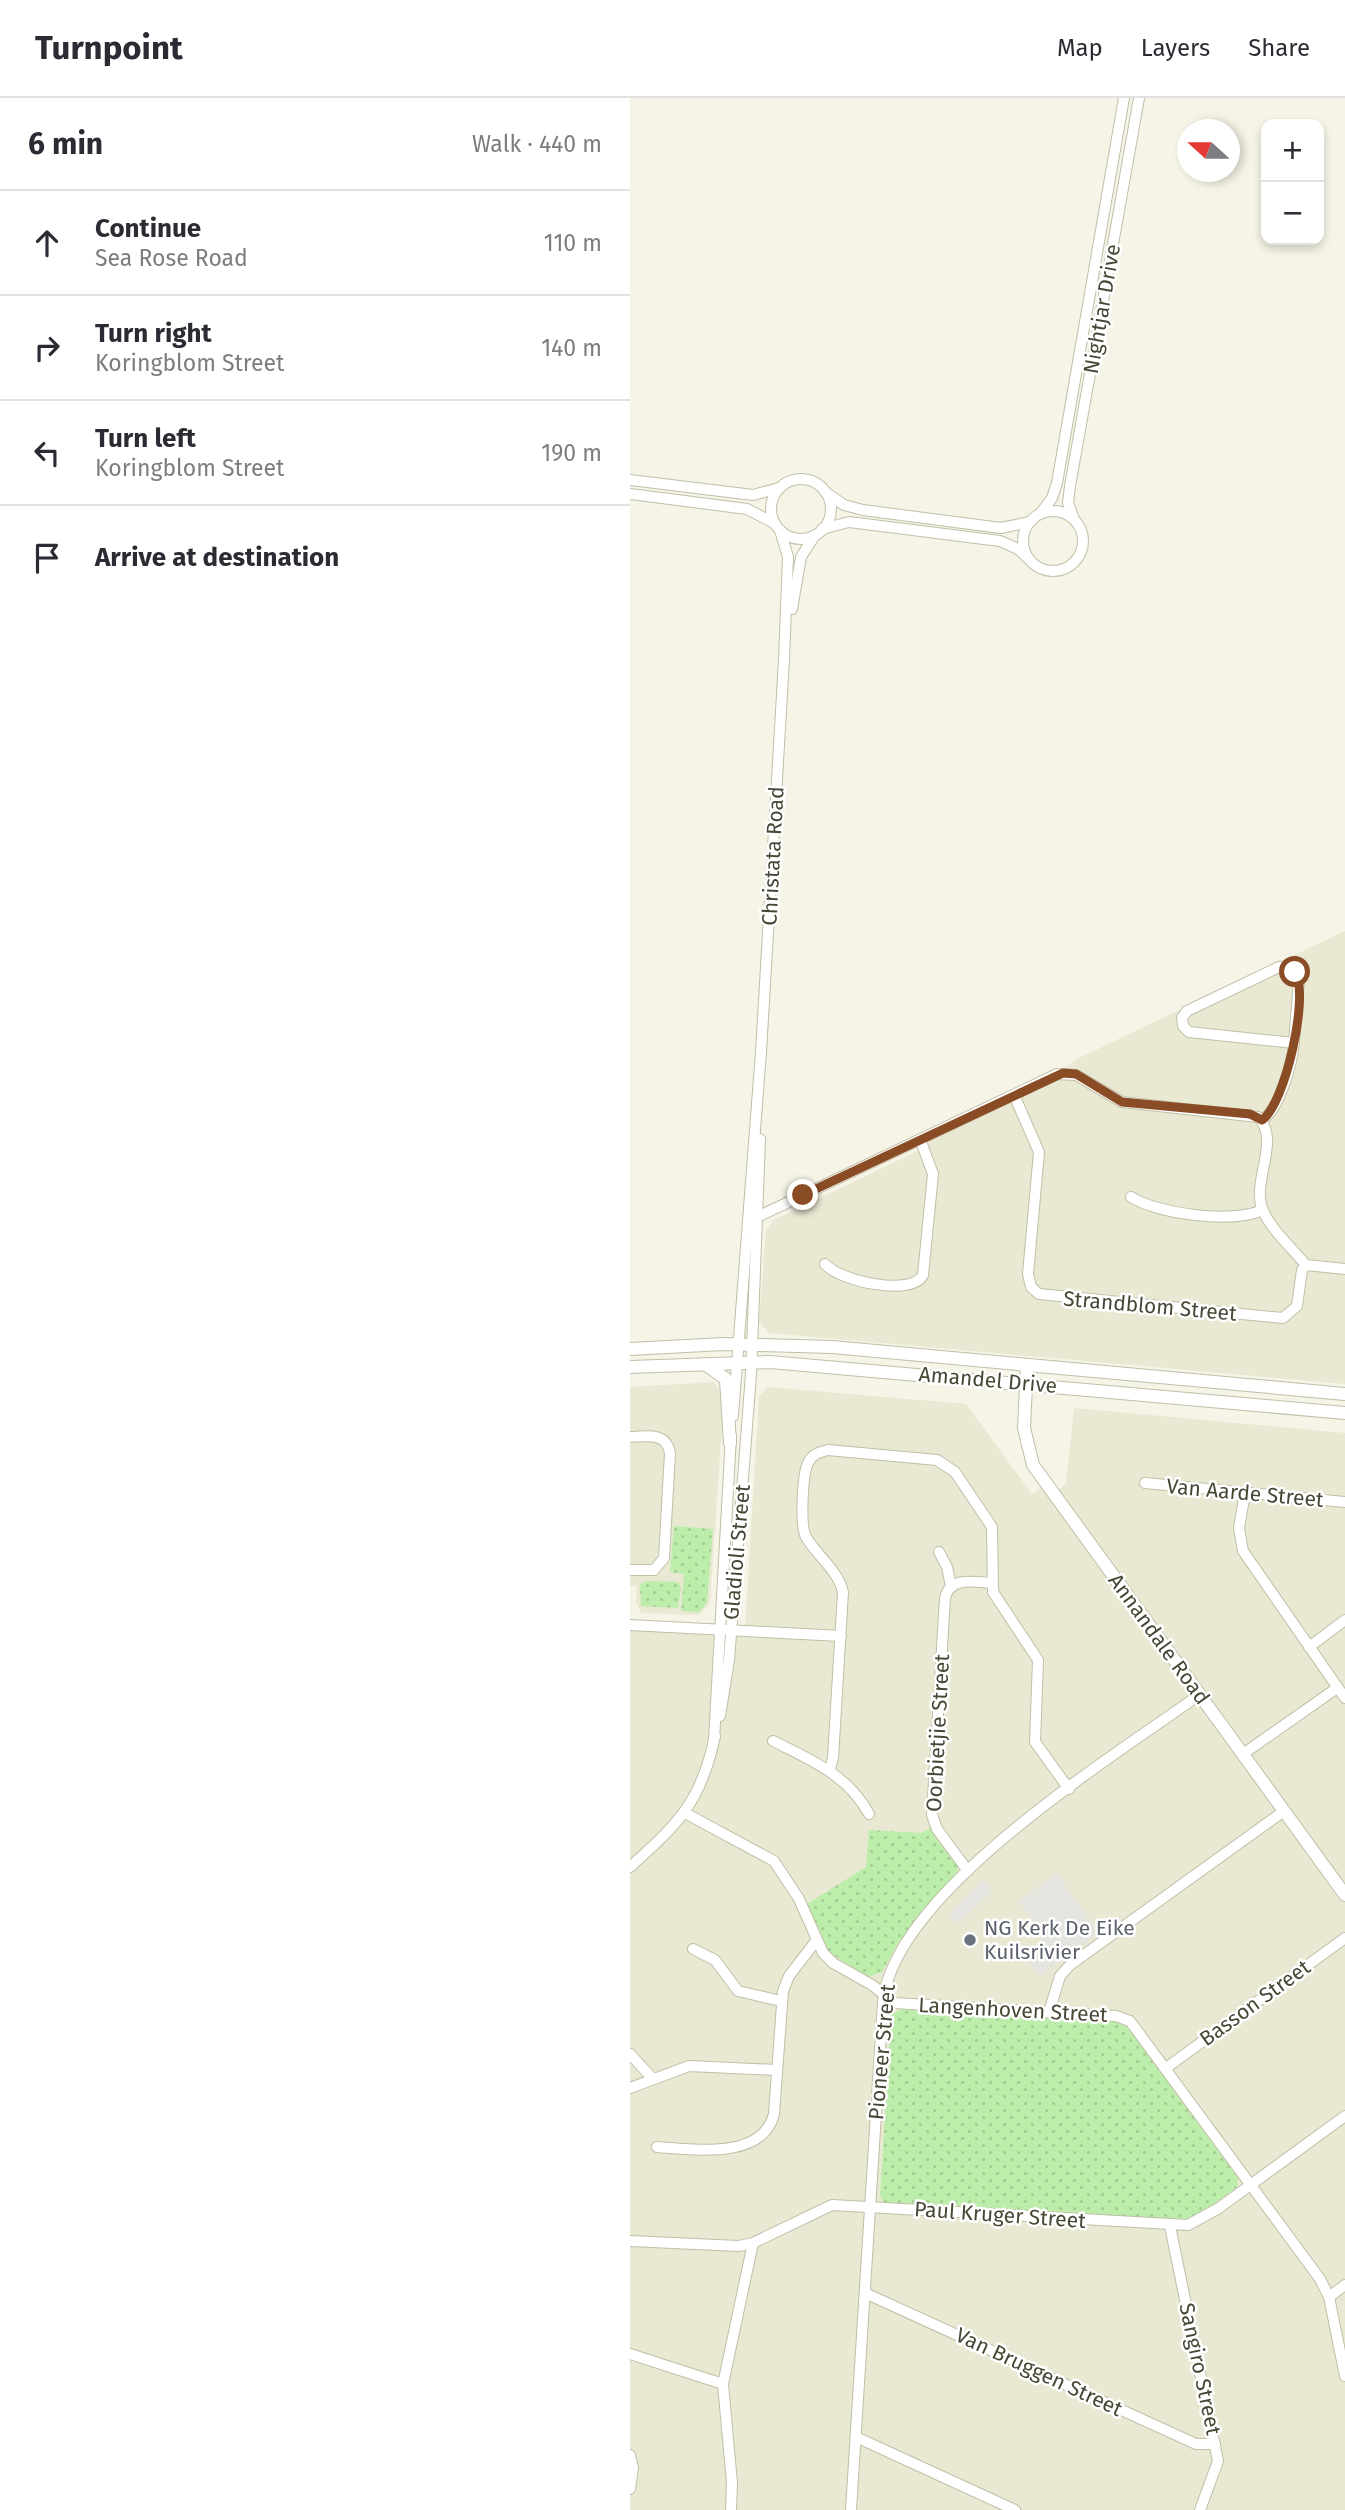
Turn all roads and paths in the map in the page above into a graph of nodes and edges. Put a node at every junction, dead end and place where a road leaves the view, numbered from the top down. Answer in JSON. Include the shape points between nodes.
{"nodes":[{"id":1,"x":1124,"y":98,"type":"edge"},
{"id":2,"x":1139,"y":98,"type":"edge"},
{"id":3,"x":630,"y":480,"type":"edge"},
{"id":4,"x":779,"y":488,"type":"junction"},
{"id":5,"x":825,"y":492,"type":"junction"},
{"id":6,"x":630,"y":494,"type":"edge"},
{"id":7,"x":1040,"y":514,"type":"junction"},
{"id":8,"x":1074,"y":519,"type":"junction"},
{"id":9,"x":1030,"y":522,"type":"junction"},
{"id":10,"x":778,"y":527,"type":"junction"},
{"id":11,"x":819,"y":531,"type":"junction"},
{"id":12,"x":1030,"y":559,"type":"junction"},
{"id":13,"x":784,"y":660,"type":"junction"},
{"id":14,"x":1294,"y":1043,"type":"junction"},
{"id":15,"x":761,"y":1052,"type":"junction"},
{"id":16,"x":1014,"y":1095,"type":"junction"},
{"id":17,"x":1262,"y":1120,"type":"junction"},
{"id":18,"x":920,"y":1139,"type":"junction"},
{"id":19,"x":1131,"y":1197,"type":"dead end"},
{"id":20,"x":1262,"y":1210,"type":"junction"},
{"id":21,"x":758,"y":1216,"type":"junction"},
{"id":22,"x":746,"y":1223,"type":"junction"},
{"id":23,"x":825,"y":1264,"type":"dead end"},
{"id":24,"x":1306,"y":1265,"type":"junction"},
{"id":25,"x":1345,"y":1269,"type":"edge"},
{"id":26,"x":745,"y":1344,"type":"junction"},
{"id":27,"x":630,"y":1349,"type":"edge"},
{"id":28,"x":738,"y":1362,"type":"junction"},
{"id":29,"x":752,"y":1362,"type":"junction"},
{"id":30,"x":703,"y":1363,"type":"junction"},
{"id":31,"x":1027,"y":1365,"type":"junction"},
{"id":32,"x":630,"y":1367,"type":"edge"},
{"id":33,"x":1026,"y":1384,"type":"junction"},
{"id":34,"x":1345,"y":1394,"type":"edge"},
{"id":35,"x":1345,"y":1413,"type":"edge"},
{"id":36,"x":630,"y":1437,"type":"edge"},
{"id":37,"x":730,"y":1443,"type":"junction"},
{"id":38,"x":1145,"y":1483,"type":"dead end"},
{"id":39,"x":1245,"y":1493,"type":"junction"},
{"id":40,"x":1345,"y":1503,"type":"edge"},
{"id":41,"x":939,"y":1552,"type":"dead end"},
{"id":42,"x":630,"y":1570,"type":"edge"},
{"id":43,"x":992,"y":1583,"type":"junction"},
{"id":44,"x":951,"y":1586,"type":"junction"},
{"id":45,"x":1345,"y":1620,"type":"edge"},
{"id":46,"x":630,"y":1625,"type":"edge"},
{"id":47,"x":725,"y":1629,"type":"junction"},
{"id":48,"x":841,"y":1636,"type":"junction"},
{"id":49,"x":1309,"y":1647,"type":"junction"},
{"id":50,"x":1337,"y":1688,"type":"junction"},
{"id":51,"x":1199,"y":1695,"type":"junction"},
{"id":52,"x":1345,"y":1698,"type":"edge"},
{"id":53,"x":773,"y":1741,"type":"dead end"},
{"id":54,"x":1243,"y":1754,"type":"junction"},
{"id":55,"x":830,"y":1769,"type":"junction"},
{"id":56,"x":1069,"y":1789,"type":"junction"},
{"id":57,"x":1284,"y":1811,"type":"junction"},
{"id":58,"x":685,"y":1813,"type":"junction"},
{"id":59,"x":869,"y":1814,"type":"dead end"},
{"id":60,"x":630,"y":1867,"type":"edge"},
{"id":61,"x":968,"y":1871,"type":"junction"},
{"id":62,"x":1345,"y":1895,"type":"edge"},
{"id":63,"x":1345,"y":1938,"type":"edge"},
{"id":64,"x":816,"y":1941,"type":"junction"},
{"id":65,"x":693,"y":1950,"type":"dead end"},
{"id":66,"x":883,"y":1994,"type":"junction"},
{"id":67,"x":781,"y":2001,"type":"junction"},
{"id":68,"x":1049,"y":2012,"type":"junction"},
{"id":69,"x":630,"y":2054,"type":"edge"},
{"id":70,"x":1166,"y":2068,"type":"junction"},
{"id":71,"x":777,"y":2070,"type":"junction"},
{"id":72,"x":653,"y":2079,"type":"junction"},
{"id":73,"x":630,"y":2088,"type":"edge"},
{"id":74,"x":1345,"y":2116,"type":"edge"},
{"id":75,"x":657,"y":2147,"type":"dead end"},
{"id":76,"x":1251,"y":2184,"type":"junction"},
{"id":77,"x":870,"y":2207,"type":"junction"},
{"id":78,"x":1170,"y":2226,"type":"junction"},
{"id":79,"x":630,"y":2241,"type":"edge"},
{"id":80,"x":753,"y":2243,"type":"junction"},
{"id":81,"x":1345,"y":2285,"type":"edge"},
{"id":82,"x":865,"y":2293,"type":"junction"},
{"id":83,"x":1329,"y":2297,"type":"junction"},
{"id":84,"x":630,"y":2354,"type":"edge"},
{"id":85,"x":1345,"y":2376,"type":"edge"},
{"id":86,"x":723,"y":2384,"type":"junction"},
{"id":87,"x":856,"y":2437,"type":"junction"},
{"id":88,"x":1215,"y":2444,"type":"junction"},
{"id":89,"x":630,"y":2455,"type":"edge"},
{"id":90,"x":630,"y":2489,"type":"edge"},
{"id":91,"x":732,"y":2510,"type":"edge"},
{"id":92,"x":851,"y":2510,"type":"edge"},
{"id":93,"x":1015,"y":2510,"type":"edge"},
{"id":94,"x":1200,"y":2510,"type":"edge"}],
"edges":[{"from":1,"to":7,"type":"street","name":"Nightjar Drive","via":[[1057,483]]},
{"from":2,"to":8,"type":"street","name":"Nightjar Drive","via":[[1070,486],[1068,503]]},
{"from":3,"to":4,"type":"street","via":[[753,495]]},
{"from":4,"to":5,"type":"street","via":[[803,479]]},
{"from":4,"to":10,"type":"street","via":[[771,506]]},
{"from":5,"to":9,"type":"street","via":[[844,505],[863,510],[1001,528]]},
{"from":5,"to":11,"type":"street","via":[[830,512]]},
{"from":6,"to":10,"type":"street","via":[[747,509],[761,513]]},
{"from":7,"to":8,"type":"street","via":[[1060,512]]},
{"from":7,"to":9,"type":"street"},
{"from":8,"to":12,"type":"street","via":[[1082,532],[1083,547],[1070,566],[1049,570]]},
{"from":9,"to":12,"type":"street","via":[[1024,543]]},
{"from":10,"to":11,"type":"street","via":[[797,538]]},
{"from":10,"to":13,"type":"street","name":"Christata Road","via":[[788,557]]},
{"from":11,"to":12,"type":"street","via":[[849,522],[1000,541]]},
{"from":11,"to":13,"type":"street","name":"Christata Road","via":[[807,544],[799,565]]},
{"from":13,"to":15,"type":"street","name":"Christata Road"},
{"from":14,"to":14,"type":"street","via":[[1189,1031],[1182,1018],[1187,1011],[1286,967],[1299,980]]},
{"from":14,"to":17,"type":"street","via":[[1292,1062],[1277,1099]]},
{"from":15,"to":21,"type":"street","name":"Christata Road"},
{"from":15,"to":22,"type":"street","name":"Christata Road"},
{"from":16,"to":17,"type":"street","via":[[1057,1074],[1070,1073],[1122,1102],[1250,1114]]},
{"from":16,"to":18,"type":"street"},
{"from":16,"to":24,"type":"street","name":"Strandblom Street","via":[[1039,1152],[1028,1274],[1031,1287],[1039,1294],[1283,1318],[1297,1306]]},
{"from":17,"to":20,"type":"street","via":[[1267,1133]]},
{"from":18,"to":21,"type":"street"},
{"from":18,"to":23,"type":"street","via":[[933,1174],[920,1282],[908,1286],[852,1280]]},
{"from":19,"to":20,"type":"street","via":[[1159,1209],[1241,1217]]},
{"from":20,"to":24,"type":"street"},
{"from":21,"to":22,"type":"street"},
{"from":21,"to":26,"type":"street","name":"Christata Road"},
{"from":22,"to":26,"type":"street","name":"Christata Road"},
{"from":24,"to":25,"type":"street"},
{"from":26,"to":27,"type":"street","name":"Amandel Drive"},
{"from":26,"to":28,"type":"street","name":"Gladioli Street"},
{"from":26,"to":29,"type":"street","name":"Gladioli Street"},
{"from":26,"to":31,"type":"street","name":"Amandel Drive"},
{"from":28,"to":29,"type":"street","name":"Amandel Drive"},
{"from":28,"to":30,"type":"street","name":"Amandel Drive"},
{"from":28,"to":37,"type":"street","name":"Gladioli Street"},
{"from":29,"to":33,"type":"street","name":"Amandel Drive"},
{"from":29,"to":47,"type":"street","name":"Gladioli Street"},
{"from":30,"to":32,"type":"street","name":"Amandel Drive"},
{"from":30,"to":37,"type":"street","via":[[726,1379]]},
{"from":31,"to":33,"type":"street","name":"Annandale Road"},
{"from":31,"to":34,"type":"street","name":"Amandel Drive"},
{"from":33,"to":35,"type":"street","name":"Amandel Drive"},
{"from":33,"to":51,"type":"street","name":"Annandale Road","via":[[1024,1436],[1033,1465]]},
{"from":36,"to":42,"type":"street","via":[[658,1436],[668,1444],[670,1453],[664,1558],[654,1570]]},
{"from":37,"to":47,"type":"street","name":"Gladioli Street"},
{"from":38,"to":39,"type":"street","name":"Van Aarde Street"},
{"from":39,"to":40,"type":"street","name":"Van Aarde Street"},
{"from":39,"to":49,"type":"street","via":[[1240,1528],[1243,1551]]},
{"from":41,"to":44,"type":"street"},
{"from":43,"to":44,"type":"street"},
{"from":43,"to":48,"type":"street","via":[[991,1524],[947,1464],[823,1451],[806,1469],[803,1527],[842,1586]]},
{"from":43,"to":56,"type":"street","via":[[995,1597],[1037,1655],[1034,1738]]},
{"from":44,"to":61,"type":"street","name":"Oorbietjie Street","via":[[945,1598],[932,1815]]},
{"from":45,"to":49,"type":"street"},
{"from":46,"to":47,"type":"street"},
{"from":47,"to":48,"type":"street"},
{"from":47,"to":58,"type":"street","name":"Gladioli Street","via":[[714,1741],[706,1775]]},
{"from":48,"to":55,"type":"street"},
{"from":49,"to":50,"type":"street"},
{"from":50,"to":52,"type":"street"},
{"from":50,"to":54,"type":"street"},
{"from":51,"to":54,"type":"street","name":"Annandale Road"},
{"from":51,"to":56,"type":"street","name":"Pioneer Street"},
{"from":53,"to":55,"type":"street"},
{"from":54,"to":57,"type":"street","name":"Annandale Road"},
{"from":55,"to":59,"type":"street","via":[[859,1795]]},
{"from":56,"to":61,"type":"street","name":"Pioneer Street","via":[[1020,1824]]},
{"from":57,"to":62,"type":"street","name":"Annandale Road"},
{"from":57,"to":68,"type":"street","via":[[1070,1965],[1060,1976]]},
{"from":58,"to":60,"type":"street","name":"Gladioli Street"},
{"from":58,"to":64,"type":"street","name":"Langenhoven Street","via":[[774,1861],[802,1905]]},
{"from":61,"to":66,"type":"street","name":"Pioneer Street","via":[[904,1944]]},
{"from":63,"to":70,"type":"street","name":"Basson Street"},
{"from":64,"to":66,"type":"street","name":"Langenhoven Street","via":[[833,1963]]},
{"from":64,"to":67,"type":"street","via":[[789,1976]]},
{"from":65,"to":67,"type":"street","via":[[715,1960],[738,1991]]},
{"from":66,"to":68,"type":"street","name":"Langenhoven Street","via":[[894,2003]]},
{"from":66,"to":77,"type":"street","name":"Pioneer Street"},
{"from":67,"to":71,"type":"street"},
{"from":68,"to":70,"type":"street","name":"Langenhoven Street","via":[[1126,2018]]},
{"from":69,"to":72,"type":"street"},
{"from":70,"to":76,"type":"street","name":"Langenhoven Street"},
{"from":71,"to":72,"type":"street","via":[[699,2065]]},
{"from":71,"to":75,"type":"street","via":[[774,2118],[759,2135],[725,2151]]},
{"from":72,"to":73,"type":"street"},
{"from":74,"to":76,"type":"street","name":"Paul Kruger Street"},
{"from":76,"to":78,"type":"street","name":"Paul Kruger Street","via":[[1199,2220]]},
{"from":76,"to":83,"type":"street","name":"Langenhoven Street"},
{"from":77,"to":78,"type":"street","name":"Paul Kruger Street"},
{"from":77,"to":80,"type":"street","name":"Paul Kruger Street","via":[[825,2206]]},
{"from":77,"to":82,"type":"street","name":"Pioneer Street"},
{"from":78,"to":88,"type":"street","name":"Sangiro Street"},
{"from":79,"to":80,"type":"street","name":"Paul Kruger Street","via":[[727,2247]]},
{"from":80,"to":86,"type":"street"},
{"from":81,"to":83,"type":"street"},
{"from":82,"to":87,"type":"street","name":"Pioneer Street"},
{"from":82,"to":88,"type":"street","name":"Van Bruggen Street","via":[[1196,2444]]},
{"from":83,"to":85,"type":"street","name":"Langenhoven Street"},
{"from":84,"to":86,"type":"street"},
{"from":86,"to":91,"type":"street"},
{"from":87,"to":92,"type":"street","name":"Pioneer Street"},
{"from":87,"to":93,"type":"street"},
{"from":88,"to":94,"type":"street","name":"Sangiro Street","via":[[1217,2471]]},
{"from":89,"to":90,"type":"street"}]}
